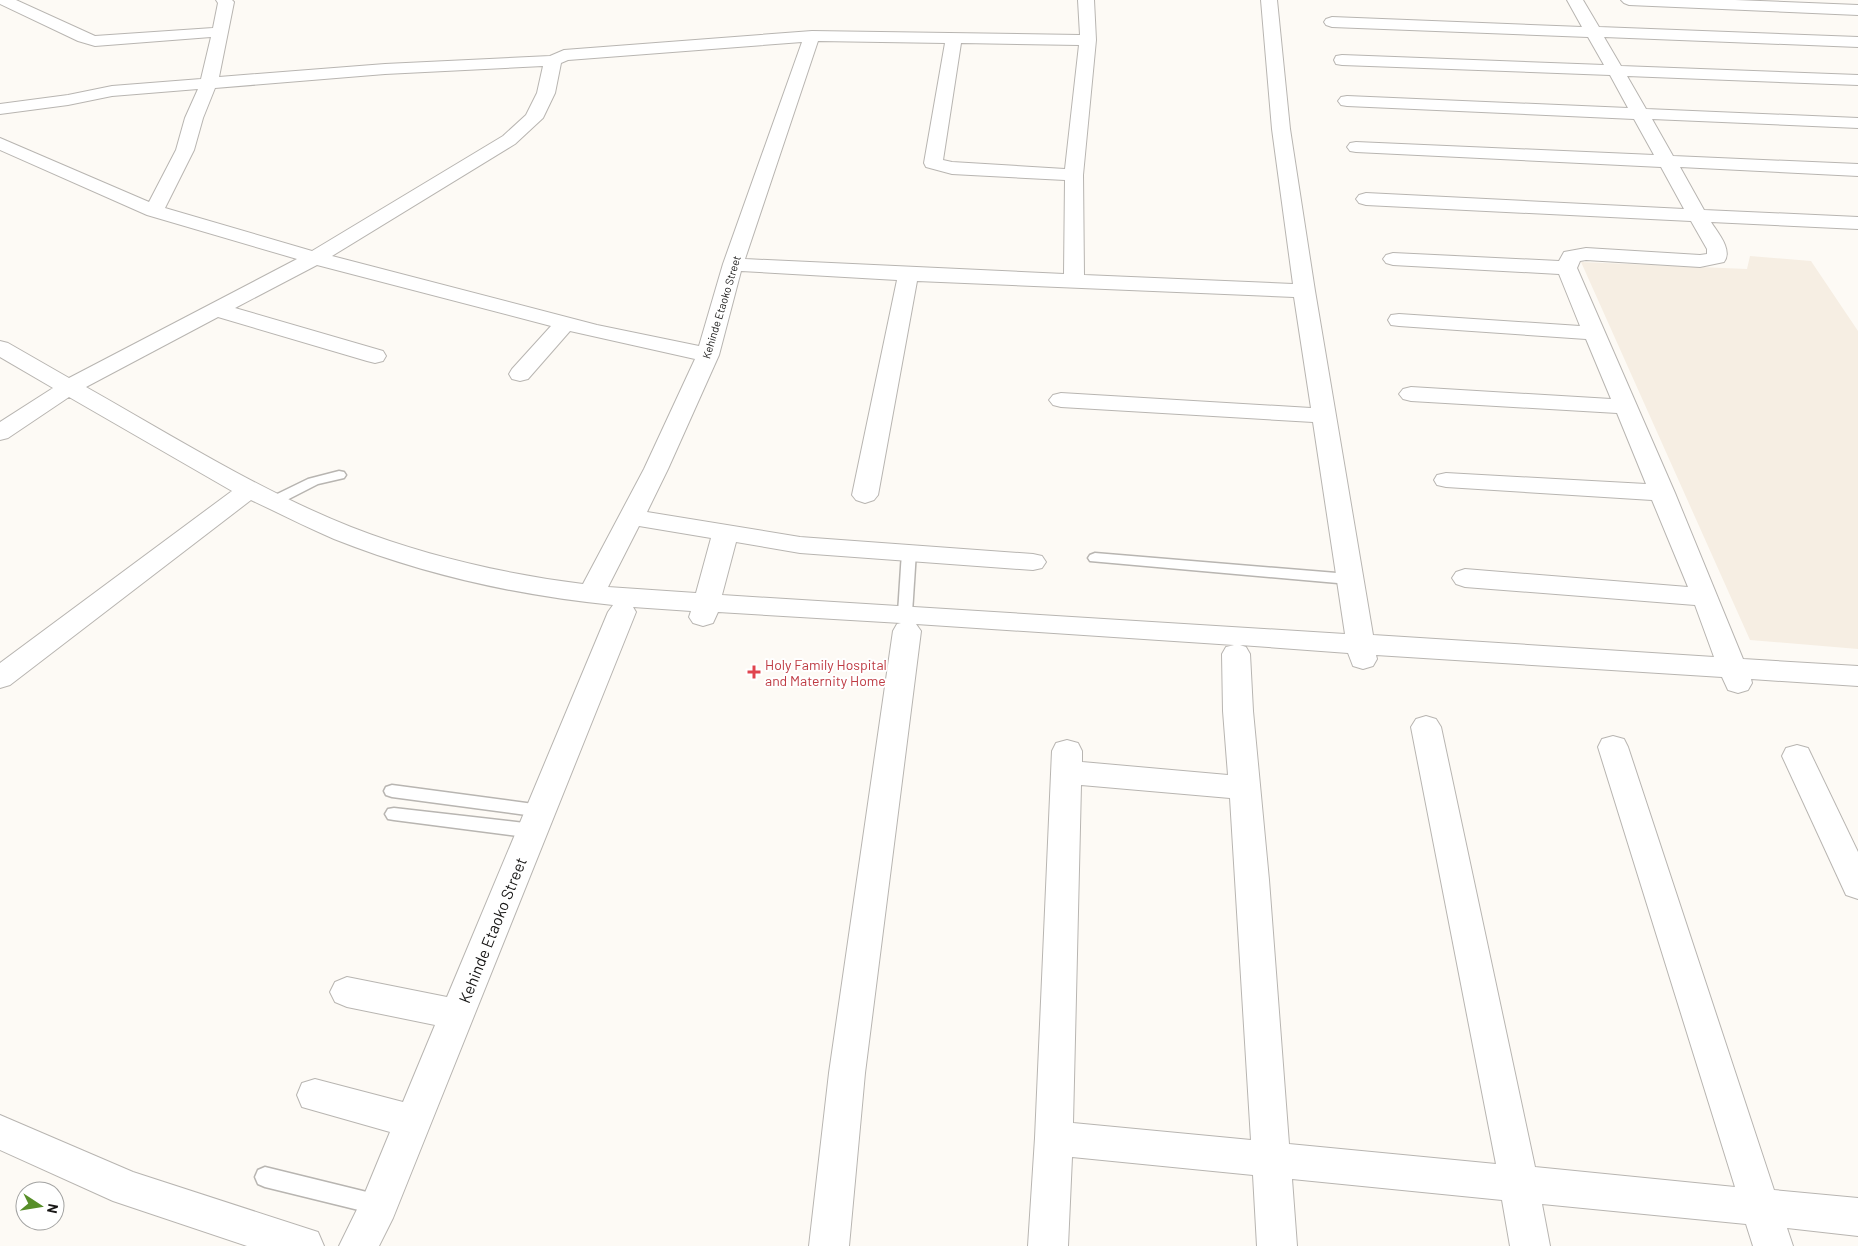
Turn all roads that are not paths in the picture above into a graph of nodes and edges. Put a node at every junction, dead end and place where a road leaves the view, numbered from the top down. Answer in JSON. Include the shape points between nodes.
{"nodes":[{"id":1,"x":4,"y":0,"type":"edge"},
{"id":2,"x":224,"y":0,"type":"edge"},
{"id":3,"x":1086,"y":0,"type":"edge"},
{"id":4,"x":1269,"y":0,"type":"edge"},
{"id":5,"x":1575,"y":0,"type":"edge"},
{"id":6,"x":1632,"y":0,"type":"edge"},
{"id":7,"x":1782,"y":4,"type":"edge"},
{"id":8,"x":1858,"y":10,"type":"edge"},
{"id":9,"x":1332,"y":22,"type":"dead end"},
{"id":10,"x":1593,"y":30,"type":"junction"},
{"id":11,"x":220,"y":32,"type":"junction"},
{"id":12,"x":812,"y":36,"type":"junction"},
{"id":13,"x":954,"y":37,"type":"junction"},
{"id":14,"x":1088,"y":40,"type":"junction"},
{"id":15,"x":1858,"y":42,"type":"edge"},
{"id":16,"x":1342,"y":60,"type":"dead end"},
{"id":17,"x":552,"y":61,"type":"junction"},
{"id":18,"x":1615,"y":71,"type":"junction"},
{"id":19,"x":1858,"y":80,"type":"edge"},
{"id":20,"x":209,"y":83,"type":"junction"},
{"id":21,"x":1347,"y":101,"type":"dead end"},
{"id":22,"x":0,"y":109,"type":"edge"},
{"id":23,"x":1639,"y":114,"type":"junction"},
{"id":24,"x":1858,"y":122,"type":"edge"},
{"id":25,"x":0,"y":143,"type":"edge"},
{"id":26,"x":1356,"y":147,"type":"dead end"},
{"id":27,"x":1667,"y":161,"type":"junction"},
{"id":28,"x":1858,"y":170,"type":"edge"},
{"id":29,"x":1074,"y":175,"type":"junction"},
{"id":30,"x":1366,"y":199,"type":"dead end"},
{"id":31,"x":154,"y":211,"type":"junction"},
{"id":32,"x":1698,"y":216,"type":"junction"},
{"id":33,"x":1858,"y":223,"type":"edge"},
{"id":34,"x":315,"y":258,"type":"junction"},
{"id":35,"x":1393,"y":259,"type":"dead end"},
{"id":36,"x":734,"y":264,"type":"junction"},
{"id":37,"x":1567,"y":268,"type":"junction"},
{"id":38,"x":908,"y":274,"type":"junction"},
{"id":39,"x":1074,"y":281,"type":"junction"},
{"id":40,"x":1304,"y":291,"type":"junction"},
{"id":41,"x":217,"y":310,"type":"junction"},
{"id":42,"x":1399,"y":320,"type":"dead end"},
{"id":43,"x":566,"y":322,"type":"junction"},
{"id":44,"x":1594,"y":333,"type":"junction"},
{"id":45,"x":0,"y":348,"type":"edge"},
{"id":46,"x":708,"y":355,"type":"junction"},
{"id":47,"x":375,"y":356,"type":"dead end"},
{"id":48,"x":0,"y":368,"type":"edge"},
{"id":49,"x":520,"y":374,"type":"dead end"},
{"id":50,"x":60,"y":392,"type":"junction"},
{"id":51,"x":1411,"y":394,"type":"dead end"},
{"id":52,"x":1061,"y":400,"type":"dead end"},
{"id":53,"x":1625,"y":407,"type":"junction"},
{"id":54,"x":1324,"y":416,"type":"junction"},
{"id":55,"x":0,"y":433,"type":"edge"},
{"id":56,"x":339,"y":475,"type":"dead end"},
{"id":57,"x":1446,"y":480,"type":"dead end"},
{"id":58,"x":1663,"y":493,"type":"junction"},
{"id":59,"x":242,"y":495,"type":"junction"},
{"id":60,"x":865,"y":495,"type":"dead end"},
{"id":61,"x":274,"y":501,"type":"junction"},
{"id":62,"x":631,"y":517,"type":"junction"},
{"id":63,"x":725,"y":532,"type":"junction"},
{"id":64,"x":908,"y":552,"type":"junction"},
{"id":65,"x":1095,"y":558,"type":"dead end"},
{"id":66,"x":1033,"y":562,"type":"dead end"},
{"id":67,"x":1465,"y":578,"type":"dead end"},
{"id":68,"x":1348,"y":579,"type":"junction"},
{"id":69,"x":591,"y":595,"type":"junction"},
{"id":70,"x":1706,"y":597,"type":"junction"},
{"id":71,"x":705,"y":610,"type":"junction"},
{"id":72,"x":622,"y":612,"type":"junction"},
{"id":73,"x":906,"y":622,"type":"junction"},
{"id":74,"x":1361,"y":652,"type":"junction"},
{"id":75,"x":1236,"y":654,"type":"junction"},
{"id":76,"x":1858,"y":676,"type":"edge"},
{"id":77,"x":0,"y":678,"type":"edge"},
{"id":78,"x":1736,"y":678,"type":"junction"},
{"id":79,"x":1858,"y":695,"type":"edge"},
{"id":80,"x":1426,"y":726,"type":"dead end"},
{"id":81,"x":1613,"y":747,"type":"dead end"},
{"id":82,"x":1797,"y":756,"type":"dead end"},
{"id":83,"x":1245,"y":788,"type":"junction"},
{"id":84,"x":392,"y":791,"type":"dead end"},
{"id":85,"x":394,"y":814,"type":"dead end"},
{"id":86,"x":537,"y":821,"type":"junction"},
{"id":87,"x":1858,"y":886,"type":"edge"},
{"id":88,"x":347,"y":992,"type":"dead end"},
{"id":89,"x":458,"y":1014,"type":"junction"},
{"id":90,"x":315,"y":1095,"type":"dead end"},
{"id":91,"x":413,"y":1121,"type":"junction"},
{"id":92,"x":0,"y":1132,"type":"edge"},
{"id":93,"x":1054,"y":1138,"type":"junction"},
{"id":94,"x":1271,"y":1160,"type":"junction"},
{"id":95,"x":265,"y":1177,"type":"dead end"},
{"id":96,"x":1518,"y":1183,"type":"junction"},
{"id":97,"x":379,"y":1205,"type":"junction"},
{"id":98,"x":1761,"y":1207,"type":"junction"},
{"id":99,"x":1858,"y":1217,"type":"edge"},
{"id":100,"x":304,"y":1246,"type":"edge"},
{"id":101,"x":359,"y":1246,"type":"edge"},
{"id":102,"x":829,"y":1246,"type":"edge"},
{"id":103,"x":1048,"y":1246,"type":"edge"},
{"id":104,"x":1277,"y":1246,"type":"edge"},
{"id":105,"x":1530,"y":1246,"type":"edge"},
{"id":106,"x":1773,"y":1246,"type":"edge"}],
"edges":[{"from":1,"to":11,"type":"street","via":[[95,41]]},
{"from":2,"to":11,"type":"street"},
{"from":3,"to":14,"type":"street"},
{"from":4,"to":40,"type":"street","via":[[1281,129]]},
{"from":5,"to":10,"type":"street"},
{"from":6,"to":7,"type":"street"},
{"from":7,"to":8,"type":"street"},
{"from":9,"to":10,"type":"street"},
{"from":10,"to":15,"type":"street"},
{"from":10,"to":18,"type":"street"},
{"from":11,"to":20,"type":"street"},
{"from":12,"to":13,"type":"street"},
{"from":12,"to":17,"type":"street","via":[[578,53]]},
{"from":12,"to":36,"type":"street","name":"Kehinde Etaoko Street"},
{"from":13,"to":14,"type":"street"},
{"from":13,"to":29,"type":"street","via":[[933,163],[952,168]]},
{"from":14,"to":29,"type":"street"},
{"from":16,"to":18,"type":"street"},
{"from":17,"to":20,"type":"street"},
{"from":17,"to":34,"type":"street","via":[[546,93],[534,118],[509,140]]},
{"from":18,"to":19,"type":"street"},
{"from":18,"to":23,"type":"street"},
{"from":20,"to":22,"type":"street","via":[[112,91]]},
{"from":20,"to":31,"type":"street","via":[[185,150]]},
{"from":21,"to":23,"type":"street"},
{"from":23,"to":24,"type":"street"},
{"from":23,"to":27,"type":"street"},
{"from":25,"to":31,"type":"street"},
{"from":26,"to":27,"type":"street"},
{"from":27,"to":28,"type":"street"},
{"from":27,"to":32,"type":"street"},
{"from":29,"to":39,"type":"street"},
{"from":30,"to":32,"type":"street"},
{"from":31,"to":34,"type":"street"},
{"from":32,"to":33,"type":"street"},
{"from":32,"to":37,"type":"street","via":[[1717,249],[1716,258],[1700,261],[1586,254],[1570,256]]},
{"from":34,"to":41,"type":"street"},
{"from":34,"to":43,"type":"street"},
{"from":35,"to":37,"type":"street"},
{"from":36,"to":38,"type":"street"},
{"from":36,"to":46,"type":"street","name":"Kehinde Etaoko Street"},
{"from":37,"to":44,"type":"street"},
{"from":38,"to":39,"type":"street"},
{"from":38,"to":60,"type":"street"},
{"from":39,"to":40,"type":"street"},
{"from":40,"to":54,"type":"street"},
{"from":41,"to":47,"type":"street"},
{"from":41,"to":50,"type":"street"},
{"from":42,"to":44,"type":"street"},
{"from":43,"to":46,"type":"street"},
{"from":43,"to":49,"type":"street"},
{"from":44,"to":53,"type":"street"},
{"from":45,"to":50,"type":"street"},
{"from":46,"to":62,"type":"street","name":"Kehinde Etaoko Street"},
{"from":48,"to":50,"type":"street"},
{"from":50,"to":55,"type":"street"},
{"from":50,"to":59,"type":"street"},
{"from":51,"to":53,"type":"street"},
{"from":52,"to":54,"type":"street"},
{"from":53,"to":58,"type":"street"},
{"from":54,"to":68,"type":"street"},
{"from":56,"to":61,"type":"lane","via":[[302,484]]},
{"from":57,"to":58,"type":"street"},
{"from":58,"to":70,"type":"street"},
{"from":59,"to":61,"type":"street"},
{"from":59,"to":72,"type":"street","via":[[327,543],[401,570],[464,588]]},
{"from":59,"to":77,"type":"street"},
{"from":61,"to":69,"type":"street","via":[[344,533],[418,558],[485,576]]},
{"from":62,"to":63,"type":"street"},
{"from":62,"to":69,"type":"street","name":"Kehinde Etaoko Street"},
{"from":63,"to":64,"type":"street","via":[[800,545]]},
{"from":63,"to":71,"type":"street"},
{"from":64,"to":66,"type":"street"},
{"from":64,"to":73,"type":"lane"},
{"from":65,"to":68,"type":"lane"},
{"from":67,"to":70,"type":"street"},
{"from":68,"to":74,"type":"street"},
{"from":69,"to":71,"type":"street"},
{"from":70,"to":78,"type":"street"},
{"from":71,"to":72,"type":"street"},
{"from":71,"to":73,"type":"street"},
{"from":72,"to":86,"type":"street","name":"Kehinde Etaoko Street"},
{"from":73,"to":74,"type":"street","via":[[1224,636]]},
{"from":73,"to":75,"type":"street"},
{"from":73,"to":102,"type":"street","via":[[847,1073]]},
{"from":74,"to":75,"type":"street"},
{"from":74,"to":78,"type":"street"},
{"from":75,"to":83,"type":"street"},
{"from":76,"to":78,"type":"street"},
{"from":78,"to":79,"type":"street"},
{"from":80,"to":96,"type":"street"},
{"from":81,"to":98,"type":"street"},
{"from":82,"to":87,"type":"street"},
{"from":83,"to":93,"type":"street","via":[[1066,761]]},
{"from":83,"to":94,"type":"street"},
{"from":84,"to":86,"type":"lane"},
{"from":85,"to":86,"type":"lane"},
{"from":86,"to":89,"type":"street","name":"Kehinde Etaoko Street"},
{"from":88,"to":89,"type":"street"},
{"from":89,"to":91,"type":"street","name":"Kehinde Etaoko Street"},
{"from":90,"to":91,"type":"street"},
{"from":91,"to":97,"type":"street","name":"Kehinde Etaoko Street"},
{"from":92,"to":100,"type":"street","via":[[127,1188]]},
{"from":93,"to":94,"type":"street"},
{"from":93,"to":103,"type":"street"},
{"from":94,"to":96,"type":"street"},
{"from":94,"to":104,"type":"street"},
{"from":95,"to":97,"type":"lane"},
{"from":96,"to":98,"type":"street"},
{"from":96,"to":105,"type":"street"},
{"from":97,"to":101,"type":"street","name":"Kehinde Etaoko Street"},
{"from":98,"to":99,"type":"street"},
{"from":98,"to":106,"type":"street"}]}
